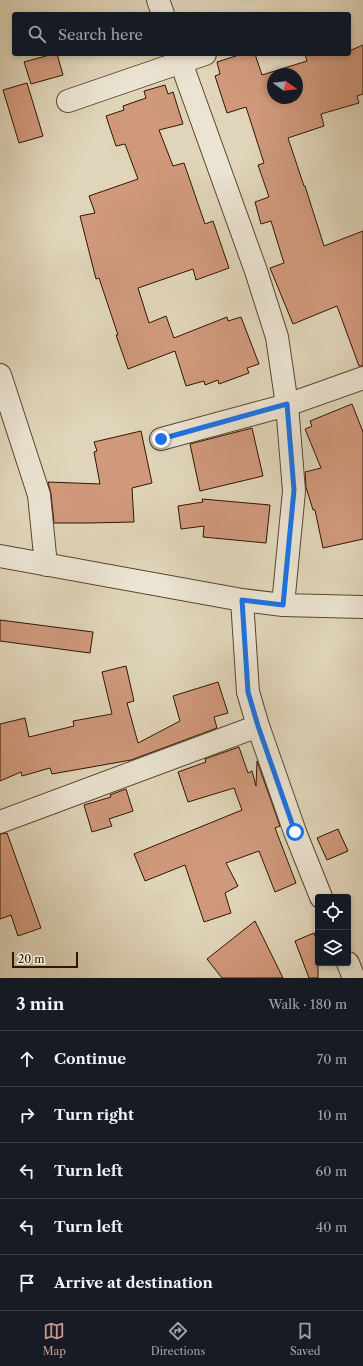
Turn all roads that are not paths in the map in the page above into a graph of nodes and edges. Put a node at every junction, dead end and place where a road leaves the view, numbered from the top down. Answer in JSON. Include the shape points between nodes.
{"nodes":[{"id":1,"x":158,"y":0,"type":"edge"},
{"id":2,"x":163,"y":12,"type":"edge"},
{"id":3,"x":192,"y":56,"type":"edge"},
{"id":4,"x":179,"y":58,"type":"edge"},
{"id":5,"x":68,"y":101,"type":"dead end"},
{"id":6,"x":0,"y":375,"type":"edge"},
{"id":7,"x":363,"y":378,"type":"edge"},
{"id":8,"x":287,"y":404,"type":"junction"},
{"id":9,"x":161,"y":439,"type":"dead end"},
{"id":10,"x":0,"y":556,"type":"edge"},
{"id":11,"x":46,"y":565,"type":"junction"},
{"id":12,"x":242,"y":600,"type":"junction"},
{"id":13,"x":283,"y":605,"type":"junction"},
{"id":14,"x":363,"y":607,"type":"edge"},
{"id":15,"x":258,"y":726,"type":"junction"},
{"id":16,"x":0,"y":822,"type":"edge"},
{"id":17,"x":320,"y":894,"type":"edge"},
{"id":18,"x":349,"y":966,"type":"edge"},
{"id":19,"x":354,"y":978,"type":"edge"}],
"edges":[{"from":1,"to":2,"type":"street"},
{"from":3,"to":4,"type":"street"},
{"from":4,"to":5,"type":"street"},
{"from":4,"to":8,"type":"street","via":[[256,271],[277,337]]},
{"from":6,"to":11,"type":"street","via":[[39,495]]},
{"from":7,"to":8,"type":"street"},
{"from":8,"to":9,"type":"street"},
{"from":8,"to":13,"type":"street","via":[[294,490]]},
{"from":10,"to":11,"type":"street"},
{"from":11,"to":12,"type":"street"},
{"from":12,"to":13,"type":"street"},
{"from":12,"to":15,"type":"street","via":[[248,692]]},
{"from":13,"to":14,"type":"street"},
{"from":15,"to":16,"type":"street"},
{"from":15,"to":17,"type":"street"},
{"from":18,"to":19,"type":"street"}]}
